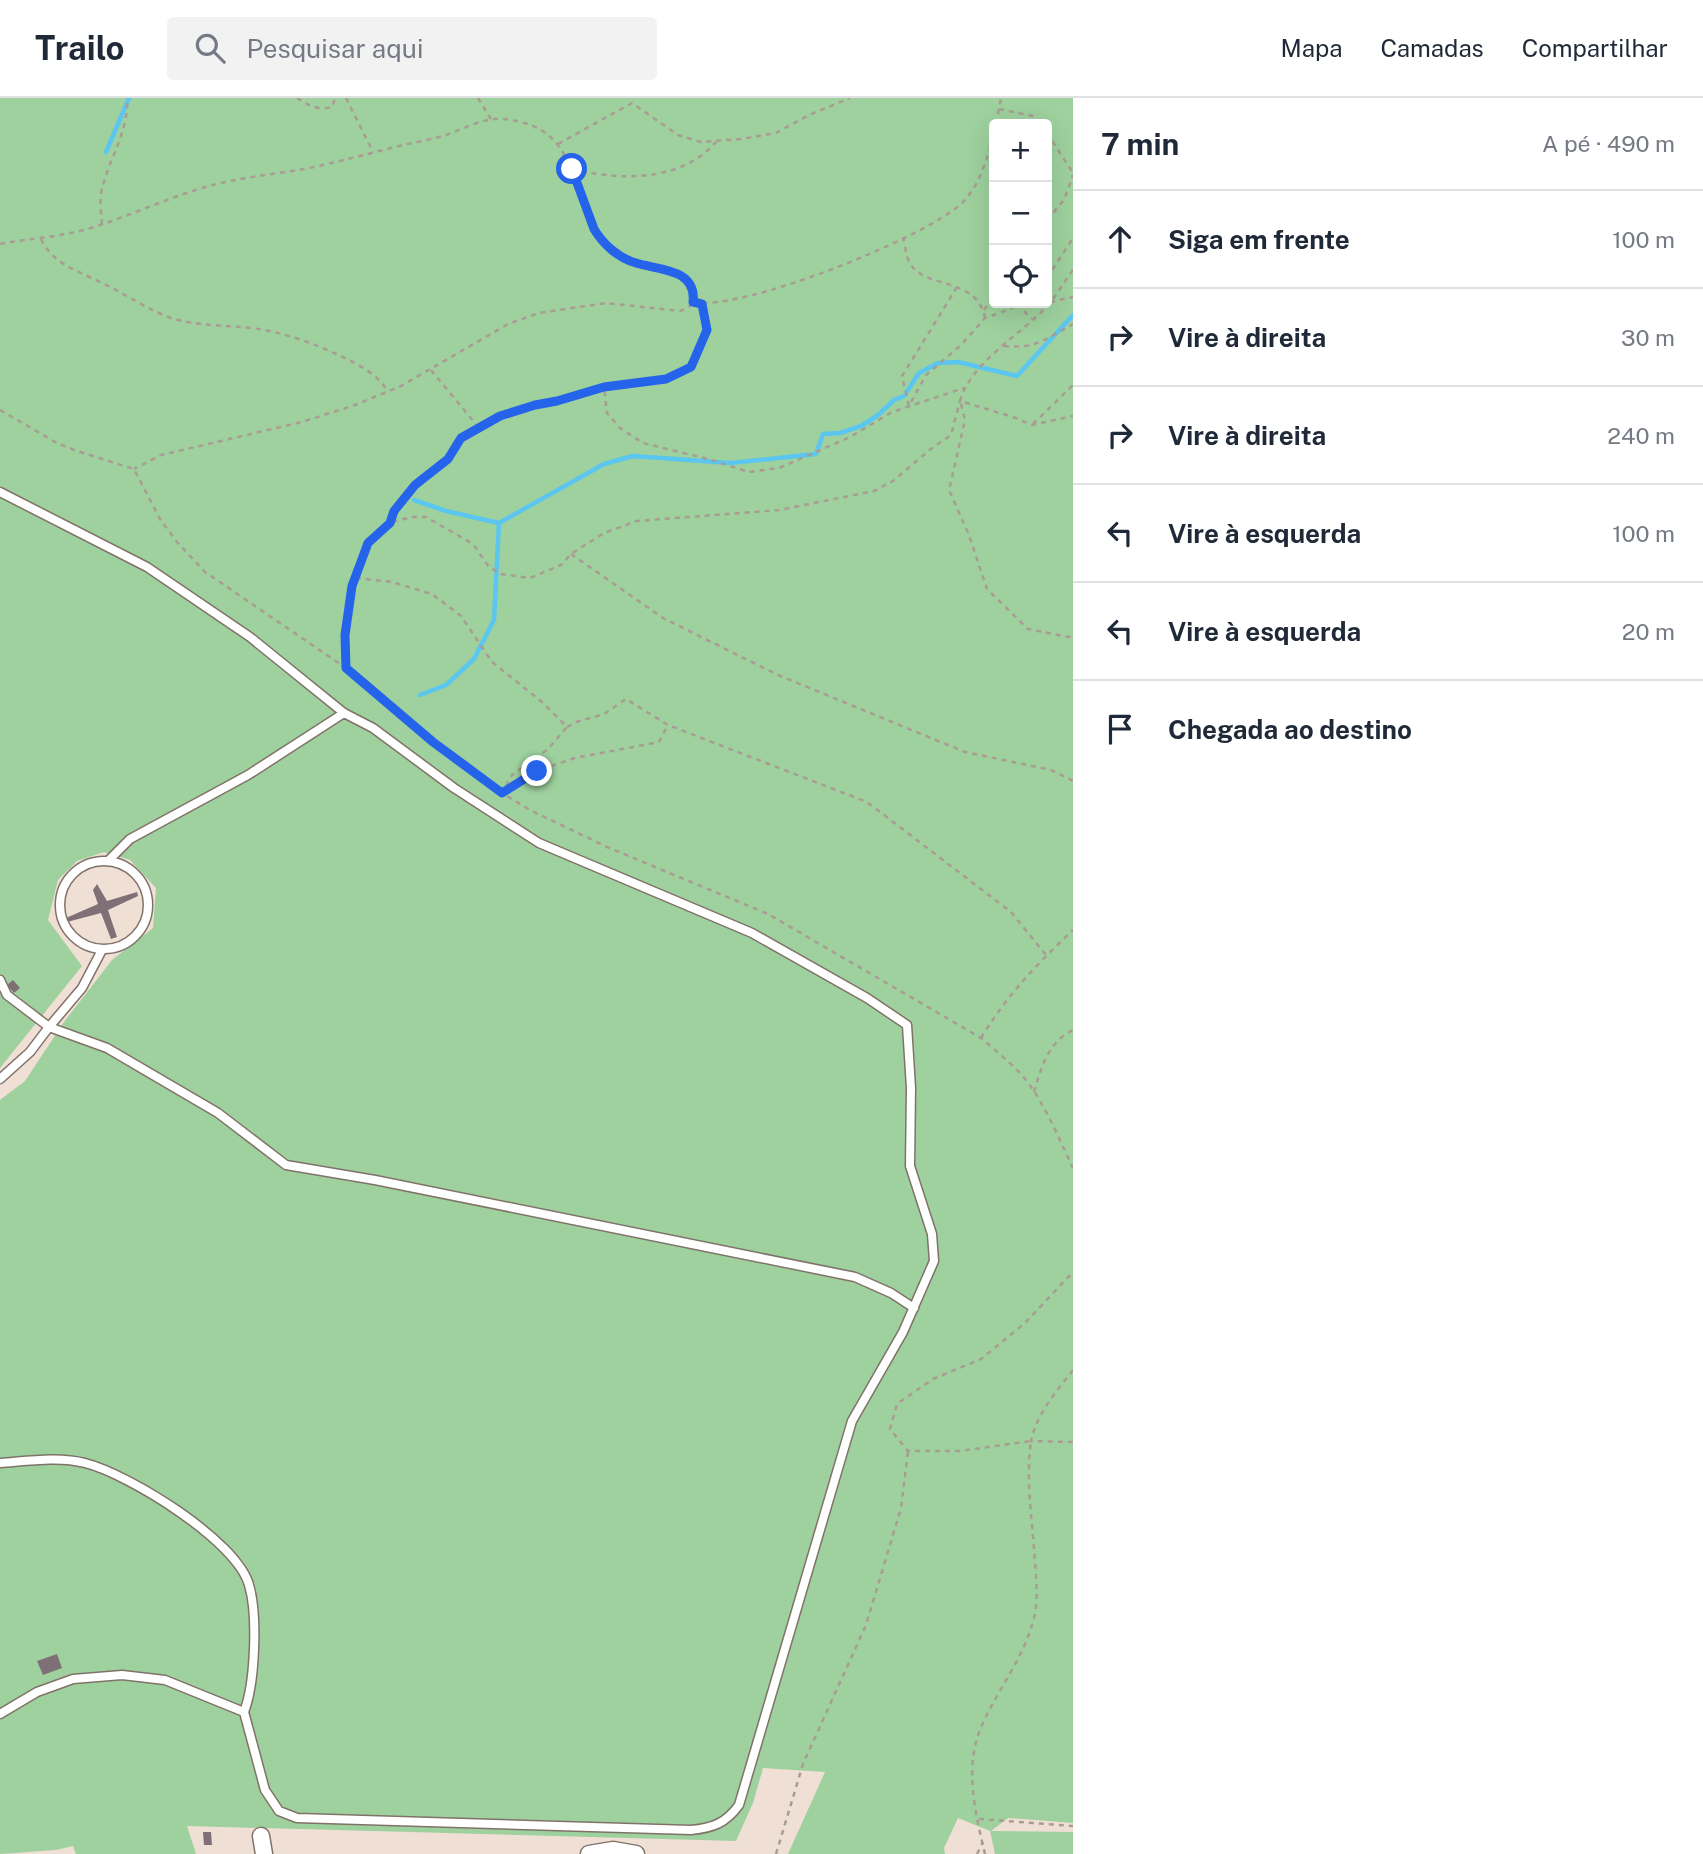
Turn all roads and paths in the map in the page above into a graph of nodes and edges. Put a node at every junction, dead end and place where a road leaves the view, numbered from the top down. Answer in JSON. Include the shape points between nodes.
{"nodes":[{"id":1,"x":127,"y":98,"type":"edge"},
{"id":2,"x":297,"y":98,"type":"edge"},
{"id":3,"x":335,"y":98,"type":"edge"},
{"id":4,"x":346,"y":98,"type":"edge"},
{"id":5,"x":478,"y":98,"type":"edge"},
{"id":6,"x":850,"y":98,"type":"edge"},
{"id":7,"x":1001,"y":98,"type":"edge"},
{"id":8,"x":632,"y":100,"type":"edge"},
{"id":9,"x":999,"y":109,"type":"junction"},
{"id":10,"x":491,"y":119,"type":"junction"},
{"id":11,"x":997,"y":119,"type":"edge"},
{"id":12,"x":1036,"y":119,"type":"edge"},
{"id":13,"x":717,"y":141,"type":"junction"},
{"id":14,"x":1052,"y":141,"type":"edge"},
{"id":15,"x":557,"y":145,"type":"junction"},
{"id":16,"x":989,"y":151,"type":"edge"},
{"id":17,"x":373,"y":152,"type":"junction"},
{"id":18,"x":572,"y":169,"type":"junction"},
{"id":19,"x":1073,"y":174,"type":"edge"},
{"id":20,"x":1052,"y":214,"type":"edge"},
{"id":21,"x":102,"y":224,"type":"junction"},
{"id":22,"x":903,"y":237,"type":"junction"},
{"id":23,"x":1073,"y":238,"type":"edge"},
{"id":24,"x":41,"y":239,"type":"junction"},
{"id":25,"x":0,"y":244,"type":"edge"},
{"id":26,"x":1052,"y":270,"type":"edge"},
{"id":27,"x":1073,"y":271,"type":"edge"},
{"id":28,"x":957,"y":287,"type":"junction"},
{"id":29,"x":1073,"y":297,"type":"edge"},
{"id":30,"x":1052,"y":299,"type":"edge"},
{"id":31,"x":693,"y":302,"type":"junction"},
{"id":32,"x":989,"y":302,"type":"edge"},
{"id":33,"x":1052,"y":302,"type":"edge"},
{"id":34,"x":702,"y":304,"type":"junction"},
{"id":35,"x":1007,"y":308,"type":"edge"},
{"id":36,"x":1022,"y":308,"type":"edge"},
{"id":37,"x":1044,"y":308,"type":"edge"},
{"id":38,"x":984,"y":310,"type":"junction"},
{"id":39,"x":985,"y":318,"type":"junction"},
{"id":40,"x":1032,"y":319,"type":"junction"},
{"id":41,"x":1073,"y":324,"type":"edge"},
{"id":42,"x":1004,"y":346,"type":"junction"},
{"id":43,"x":430,"y":370,"type":"junction"},
{"id":44,"x":1073,"y":385,"type":"edge"},
{"id":45,"x":604,"y":387,"type":"junction"},
{"id":46,"x":964,"y":388,"type":"junction"},
{"id":47,"x":388,"y":392,"type":"junction"},
{"id":48,"x":960,"y":401,"type":"junction"},
{"id":49,"x":909,"y":406,"type":"junction"},
{"id":50,"x":0,"y":410,"type":"edge"},
{"id":51,"x":1073,"y":416,"type":"edge"},
{"id":52,"x":1032,"y":425,"type":"junction"},
{"id":53,"x":479,"y":428,"type":"junction"},
{"id":54,"x":134,"y":469,"type":"junction"},
{"id":55,"x":0,"y":492,"type":"edge"},
{"id":56,"x":390,"y":523,"type":"junction"},
{"id":57,"x":570,"y":554,"type":"junction"},
{"id":58,"x":355,"y":578,"type":"junction"},
{"id":59,"x":1073,"y":636,"type":"edge"},
{"id":60,"x":346,"y":668,"type":"junction"},
{"id":61,"x":344,"y":713,"type":"junction"},
{"id":62,"x":668,"y":724,"type":"junction"},
{"id":63,"x":566,"y":727,"type":"junction"},
{"id":64,"x":1073,"y":781,"type":"edge"},
{"id":65,"x":502,"y":793,"type":"junction"},
{"id":66,"x":108,"y":861,"type":"junction"},
{"id":67,"x":1073,"y":930,"type":"edge"},
{"id":68,"x":102,"y":950,"type":"junction"},
{"id":69,"x":1046,"y":955,"type":"junction"},
{"id":70,"x":0,"y":980,"type":"edge"},
{"id":71,"x":49,"y":1027,"type":"junction"},
{"id":72,"x":1073,"y":1031,"type":"edge"},
{"id":73,"x":981,"y":1038,"type":"junction"},
{"id":74,"x":0,"y":1079,"type":"edge"},
{"id":75,"x":1034,"y":1092,"type":"junction"},
{"id":76,"x":1073,"y":1168,"type":"edge"},
{"id":77,"x":1073,"y":1272,"type":"edge"},
{"id":78,"x":914,"y":1308,"type":"junction"},
{"id":79,"x":1073,"y":1370,"type":"edge"},
{"id":80,"x":1031,"y":1441,"type":"junction"},
{"id":81,"x":1073,"y":1442,"type":"edge"},
{"id":82,"x":908,"y":1451,"type":"junction"},
{"id":83,"x":0,"y":1463,"type":"edge"},
{"id":84,"x":244,"y":1712,"type":"junction"},
{"id":85,"x":0,"y":1714,"type":"edge"},
{"id":86,"x":977,"y":1819,"type":"junction"},
{"id":87,"x":1073,"y":1826,"type":"edge"},
{"id":88,"x":261,"y":1836,"type":"dead end"},
{"id":89,"x":983,"y":1842,"type":"junction"},
{"id":90,"x":264,"y":1854,"type":"edge"},
{"id":91,"x":589,"y":1854,"type":"edge"},
{"id":92,"x":636,"y":1854,"type":"edge"},
{"id":93,"x":776,"y":1854,"type":"edge"},
{"id":94,"x":976,"y":1854,"type":"edge"},
{"id":95,"x":985,"y":1854,"type":"edge"}],
"edges":[{"from":1,"to":21,"type":"path","via":[[123,127],[102,187]]},
{"from":2,"to":3,"type":"path","via":[[324,110],[332,107]]},
{"from":4,"to":17,"type":"path"},
{"from":5,"to":10,"type":"path"},
{"from":6,"to":13,"type":"path","via":[[776,133]]},
{"from":7,"to":9,"type":"path"},
{"from":8,"to":13,"type":"path","via":[[678,135]]},
{"from":8,"to":15,"type":"path"},
{"from":9,"to":11,"type":"path"},
{"from":9,"to":12,"type":"path"},
{"from":10,"to":15,"type":"path","via":[[534,127]]},
{"from":10,"to":17,"type":"path"},
{"from":13,"to":18,"type":"path","via":[[705,155],[680,169],[603,177]]},
{"from":14,"to":19,"type":"path"},
{"from":15,"to":18,"type":"path"},
{"from":16,"to":22,"type":"path","via":[[976,184],[962,203]]},
{"from":17,"to":21,"type":"path","via":[[200,188]]},
{"from":18,"to":31,"type":"path","via":[[598,237],[636,264],[678,274],[694,293]]},
{"from":19,"to":20,"type":"path","via":[[1064,200]]},
{"from":21,"to":24,"type":"path"},
{"from":22,"to":28,"type":"path","via":[[911,265]]},
{"from":22,"to":34,"type":"path","via":[[774,289]]},
{"from":23,"to":26,"type":"path"},
{"from":24,"to":25,"type":"path"},
{"from":24,"to":47,"type":"path","via":[[63,265],[158,312],[193,323],[267,331],[307,341],[370,372]]},
{"from":27,"to":30,"type":"path"},
{"from":28,"to":38,"type":"path","via":[[969,292]]},
{"from":28,"to":49,"type":"path","via":[[902,376]]},
{"from":29,"to":33,"type":"path"},
{"from":31,"to":34,"type":"path"},
{"from":31,"to":43,"type":"path","via":[[680,310],[606,303],[539,313],[508,324]]},
{"from":32,"to":38,"type":"path"},
{"from":34,"to":45,"type":"path","via":[[707,330],[691,367],[666,379]]},
{"from":35,"to":39,"type":"path"},
{"from":36,"to":40,"type":"path"},
{"from":37,"to":40,"type":"path"},
{"from":38,"to":39,"type":"path"},
{"from":39,"to":49,"type":"path","via":[[926,375]]},
{"from":40,"to":42,"type":"path"},
{"from":41,"to":42,"type":"path","via":[[1041,343],[1024,348]]},
{"from":42,"to":46,"type":"path"},
{"from":43,"to":47,"type":"path"},
{"from":43,"to":53,"type":"path"},
{"from":44,"to":52,"type":"path"},
{"from":45,"to":49,"type":"path","via":[[607,413],[643,443],[749,472],[779,468]]},
{"from":45,"to":53,"type":"path","via":[[500,416]]},
{"from":46,"to":48,"type":"path"},
{"from":46,"to":49,"type":"path"},
{"from":47,"to":54,"type":"path","via":[[302,422],[161,455]]},
{"from":48,"to":52,"type":"path"},
{"from":48,"to":57,"type":"path","via":[[951,435],[874,491],[779,510],[637,521],[604,533]]},
{"from":48,"to":59,"type":"path","via":[[964,420],[949,490],[987,589],[1028,629]]},
{"from":50,"to":54,"type":"path","via":[[57,443]]},
{"from":51,"to":52,"type":"path"},
{"from":53,"to":56,"type":"path","via":[[461,438],[448,459],[415,485]]},
{"from":54,"to":60,"type":"path","via":[[161,521],[205,572]]},
{"from":55,"to":61,"type":"lane","via":[[147,567],[250,637]]},
{"from":56,"to":57,"type":"path","via":[[426,517],[473,544],[489,567],[518,577],[530,578],[561,565]]},
{"from":56,"to":58,"type":"path","via":[[368,543]]},
{"from":57,"to":64,"type":"path","via":[[663,618],[778,675],[965,752],[1051,770]]},
{"from":58,"to":60,"type":"path","via":[[345,635]]},
{"from":58,"to":63,"type":"path","via":[[392,582],[432,594],[461,615],[492,662]]},
{"from":60,"to":65,"type":"path"},
{"from":61,"to":66,"type":"lane","via":[[248,775],[130,839]]},
{"from":61,"to":78,"type":"lane","via":[[373,728],[539,843],[752,933],[907,1025],[910,1166],[932,1234],[934,1261]]},
{"from":62,"to":63,"type":"path","via":[[626,699],[604,714]]},
{"from":62,"to":65,"type":"path","via":[[659,743],[575,758],[537,771]]},
{"from":62,"to":69,"type":"path","via":[[867,802],[1011,912]]},
{"from":63,"to":65,"type":"path","via":[[548,749],[512,775]]},
{"from":65,"to":73,"type":"path","via":[[607,847],[768,914]]},
{"from":66,"to":68,"type":"lane","via":[[123,865],[144,886],[147,916],[131,941]]},
{"from":66,"to":68,"type":"lane","via":[[80,867],[62,889],[59,903],[66,930],[82,944]]},
{"from":67,"to":69,"type":"path"},
{"from":68,"to":71,"type":"lane","via":[[82,988]]},
{"from":69,"to":73,"type":"path","via":[[1003,1003]]},
{"from":70,"to":71,"type":"lane","via":[[7,995]]},
{"from":71,"to":74,"type":"lane"},
{"from":71,"to":78,"type":"lane","via":[[107,1048],[218,1113],[286,1165],[856,1277]]},
{"from":72,"to":75,"type":"path","via":[[1063,1035],[1045,1057]]},
{"from":73,"to":75,"type":"path"},
{"from":75,"to":76,"type":"path"},
{"from":77,"to":82,"type":"path","via":[[1025,1323],[981,1359],[933,1379],[897,1404],[890,1429]]},
{"from":78,"to":84,"type":"lane","via":[[852,1420],[739,1805],[713,1828],[297,1818],[279,1811],[265,1790]]},
{"from":79,"to":80,"type":"path","via":[[1048,1402]]},
{"from":80,"to":81,"type":"path"},
{"from":80,"to":82,"type":"path","via":[[960,1451]]},
{"from":80,"to":86,"type":"path","via":[[1029,1495],[1036,1606],[1027,1640],[982,1725],[974,1753]]},
{"from":82,"to":93,"type":"path","via":[[901,1508],[866,1625],[803,1764]]},
{"from":83,"to":84,"type":"lane","via":[[84,1462],[131,1481],[224,1548],[249,1584],[254,1633]]},
{"from":84,"to":85,"type":"lane","via":[[165,1680],[122,1675],[73,1679],[37,1692]]},
{"from":86,"to":87,"type":"path"},
{"from":86,"to":89,"type":"path"},
{"from":88,"to":90,"type":"street"},
{"from":89,"to":94,"type":"path"},
{"from":89,"to":95,"type":"path"},
{"from":91,"to":92,"type":"street","via":[[612,1850]]}]}
